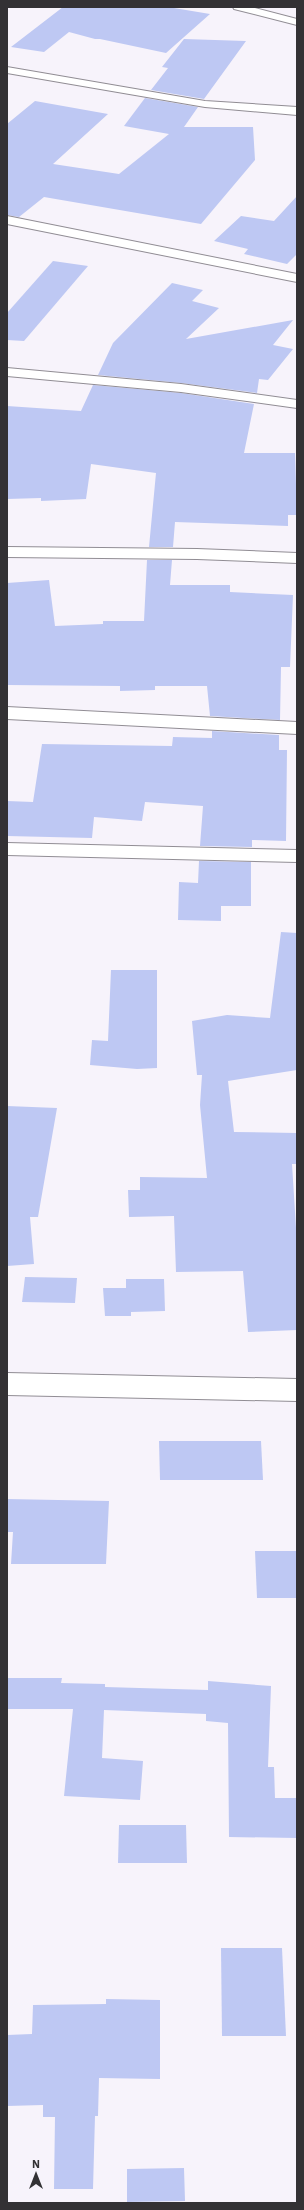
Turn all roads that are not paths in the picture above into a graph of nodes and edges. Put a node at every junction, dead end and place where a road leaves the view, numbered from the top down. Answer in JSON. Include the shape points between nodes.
{"nodes":[{"id":1,"x":238,"y":7,"type":"edge"},
{"id":2,"x":297,"y":22,"type":"edge"},
{"id":3,"x":7,"y":70,"type":"edge"},
{"id":4,"x":297,"y":111,"type":"edge"},
{"id":5,"x":7,"y":220,"type":"edge"},
{"id":6,"x":297,"y":278,"type":"edge"},
{"id":7,"x":7,"y":372,"type":"edge"},
{"id":8,"x":297,"y":404,"type":"edge"},
{"id":9,"x":7,"y":552,"type":"edge"},
{"id":10,"x":297,"y":558,"type":"edge"},
{"id":11,"x":7,"y":713,"type":"edge"},
{"id":12,"x":297,"y":728,"type":"edge"},
{"id":13,"x":7,"y":849,"type":"edge"},
{"id":14,"x":297,"y":856,"type":"edge"},
{"id":15,"x":7,"y":1384,"type":"edge"},
{"id":16,"x":297,"y":1390,"type":"edge"}],
"edges":[{"from":1,"to":2,"type":"street"},
{"from":3,"to":4,"type":"street","via":[[205,104]]},
{"from":5,"to":6,"type":"street"},
{"from":7,"to":8,"type":"street","via":[[181,388]]},
{"from":9,"to":10,"type":"street"},
{"from":11,"to":12,"type":"street"},
{"from":13,"to":14,"type":"street"},
{"from":15,"to":16,"type":"street"}]}
